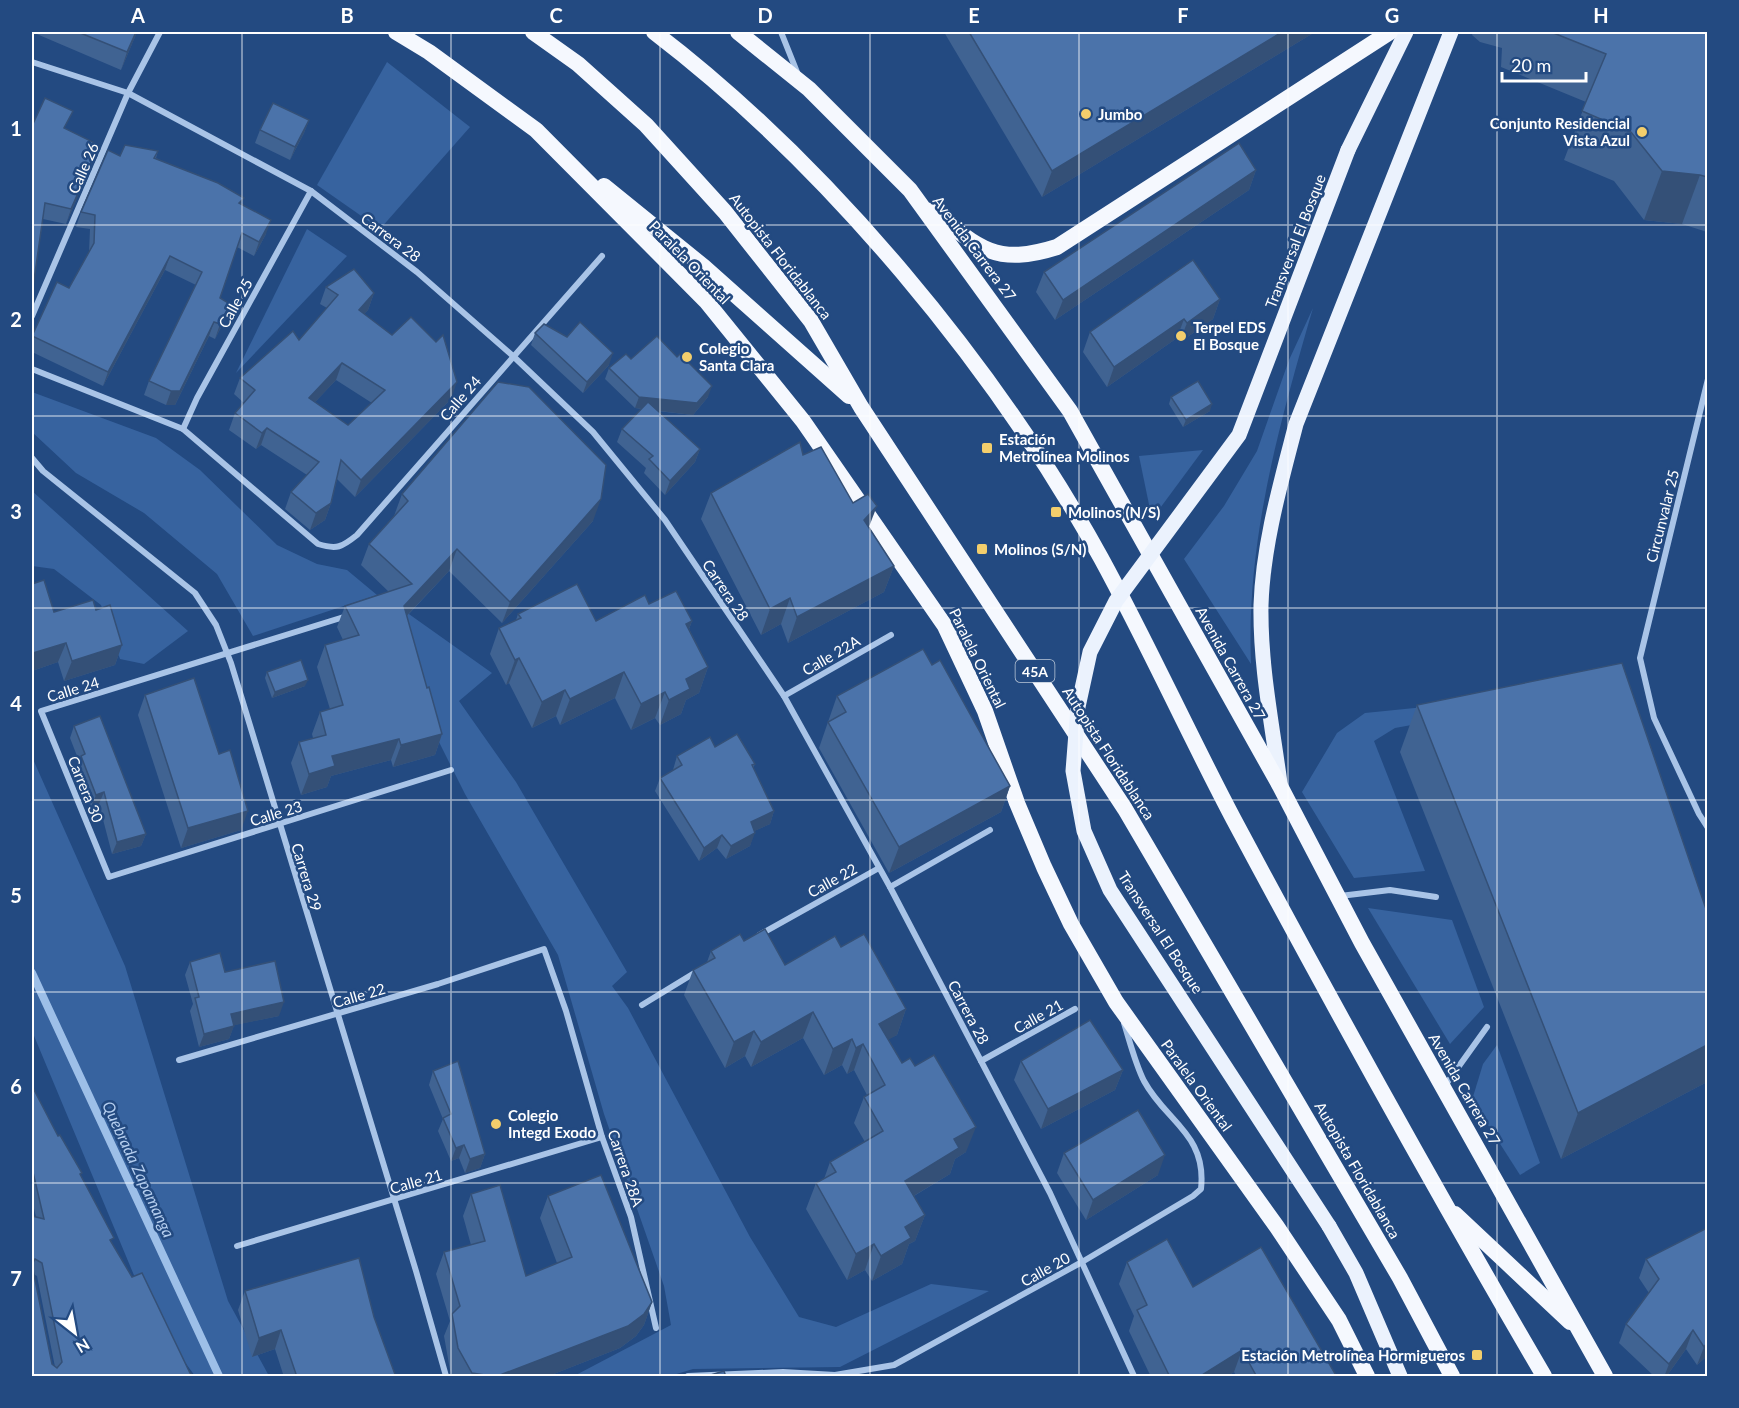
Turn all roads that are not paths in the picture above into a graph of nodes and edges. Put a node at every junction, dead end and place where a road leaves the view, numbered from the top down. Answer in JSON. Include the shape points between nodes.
{"nodes":[{"id":1,"x":160,"y":32,"type":"edge"},
{"id":2,"x":396,"y":32,"type":"edge"},
{"id":3,"x":533,"y":32,"type":"edge"},
{"id":4,"x":654,"y":32,"type":"edge"},
{"id":5,"x":738,"y":32,"type":"edge"},
{"id":6,"x":781,"y":32,"type":"edge"},
{"id":7,"x":1390,"y":32,"type":"edge"},
{"id":8,"x":1406,"y":32,"type":"edge"},
{"id":9,"x":1451,"y":32,"type":"edge"},
{"id":10,"x":32,"y":62,"type":"edge"},
{"id":11,"x":809,"y":89,"type":"junction"},
{"id":12,"x":128,"y":93,"type":"junction"},
{"id":13,"x":536,"y":130,"type":"junction"},
{"id":14,"x":910,"y":190,"type":"junction"},
{"id":15,"x":311,"y":191,"type":"junction"},
{"id":16,"x":602,"y":256,"type":"dead end"},
{"id":17,"x":32,"y":316,"type":"edge"},
{"id":18,"x":513,"y":356,"type":"junction"},
{"id":19,"x":32,"y":369,"type":"edge"},
{"id":20,"x":1707,"y":379,"type":"edge"},
{"id":21,"x":861,"y":407,"type":"junction"},
{"id":22,"x":183,"y":429,"type":"junction"},
{"id":23,"x":32,"y":458,"type":"edge"},
{"id":24,"x":352,"y":614,"type":"edge"},
{"id":25,"x":891,"y":635,"type":"dead end"},
{"id":26,"x":227,"y":655,"type":"junction"},
{"id":27,"x":784,"y":696,"type":"junction"},
{"id":28,"x":41,"y":711,"type":"joint"},
{"id":29,"x":451,"y":770,"type":"dead end"},
{"id":30,"x":1280,"y":786,"type":"junction"},
{"id":31,"x":278,"y":825,"type":"junction"},
{"id":32,"x":1707,"y":828,"type":"edge"},
{"id":33,"x":990,"y":830,"type":"dead end"},
{"id":34,"x":879,"y":868,"type":"junction"},
{"id":35,"x":109,"y":877,"type":"joint"},
{"id":36,"x":890,"y":887,"type":"junction"},
{"id":37,"x":1337,"y":896,"type":"junction"},
{"id":38,"x":1436,"y":897,"type":"dead end"},
{"id":39,"x":751,"y":940,"type":"edge"},
{"id":40,"x":544,"y":949,"type":"joint"},
{"id":41,"x":701,"y":969,"type":"edge"},
{"id":42,"x":1116,"y":1002,"type":"junction"},
{"id":43,"x":642,"y":1005,"type":"dead end"},
{"id":44,"x":1075,"y":1009,"type":"dead end"},
{"id":45,"x":337,"y":1014,"type":"junction"},
{"id":46,"x":1487,"y":1027,"type":"dead end"},
{"id":47,"x":179,"y":1060,"type":"dead end"},
{"id":48,"x":981,"y":1061,"type":"junction"},
{"id":49,"x":1444,"y":1087,"type":"junction"},
{"id":50,"x":602,"y":1137,"type":"junction"},
{"id":51,"x":393,"y":1201,"type":"junction"},
{"id":52,"x":1441,"y":1201,"type":"junction"},
{"id":53,"x":237,"y":1246,"type":"dead end"},
{"id":54,"x":1082,"y":1262,"type":"junction"},
{"id":55,"x":656,"y":1328,"type":"dead end"},
{"id":56,"x":1582,"y":1332,"type":"junction"},
{"id":57,"x":446,"y":1377,"type":"edge"},
{"id":58,"x":688,"y":1377,"type":"edge"},
{"id":59,"x":1134,"y":1377,"type":"edge"},
{"id":60,"x":1367,"y":1377,"type":"edge"},
{"id":61,"x":1400,"y":1377,"type":"edge"},
{"id":62,"x":1452,"y":1377,"type":"edge"},
{"id":63,"x":1544,"y":1377,"type":"edge"},
{"id":64,"x":1605,"y":1377,"type":"edge"}],
"edges":[{"from":1,"to":12,"type":"street","name":"Calle 26"},
{"from":2,"to":13,"type":"highway","name":"Paralela Oriental"},
{"from":3,"to":21,"type":"highway","name":"Autopista Floridablanca","number":"45A","via":[[578,64],[646,125],[725,212],[811,321]]},
{"from":4,"to":52,"type":"highway","via":[[750,113],[838,201],[906,277],[976,366],[1041,459],[1100,555],[1232,816]]},
{"from":5,"to":11,"type":"highway","name":"Avenida Carrera 27"},
{"from":6,"to":11,"type":"street","via":[[795,69]]},
{"from":7,"to":14,"type":"highway","via":[[1057,247],[1020,256],[995,253],[967,239]]},
{"from":8,"to":61,"type":"main road","name":"Transversal El Bosque","bridge":true,"via":[[1348,150],[1239,435],[1116,601],[1090,652],[1078,707],[1073,771],[1084,831],[1110,890],[1329,1226],[1356,1273]]},
{"from":9,"to":30,"type":"main road","via":[[1296,424],[1281,483],[1261,603],[1263,661]]},
{"from":10,"to":12,"type":"street","name":"Carrera 28"},
{"from":11,"to":14,"type":"highway","name":"Avenida Carrera 27"},
{"from":12,"to":15,"type":"street","name":"Carrera 28"},
{"from":12,"to":17,"type":"street","name":"Calle 26"},
{"from":13,"to":21,"type":"highway","via":[[704,267]]},
{"from":13,"to":42,"type":"highway","name":"Paralela Oriental","via":[[705,301],[803,421],[945,626],[985,711],[1044,867]]},
{"from":14,"to":30,"type":"highway","name":"Avenida Carrera 27","via":[[1070,411]]},
{"from":15,"to":18,"type":"street","name":"Carrera 28","via":[[417,272]]},
{"from":15,"to":22,"type":"street","name":"Calle 25"},
{"from":16,"to":18,"type":"street","name":"Calle 24"},
{"from":18,"to":22,"type":"street","name":"Calle 24","via":[[357,535],[341,548],[318,544]]},
{"from":18,"to":27,"type":"street","name":"Carrera 28","via":[[593,432],[665,520]]},
{"from":19,"to":22,"type":"street"},
{"from":20,"to":32,"type":"street","name":"Circunvalar 25","via":[[1640,658],[1654,718]]},
{"from":21,"to":62,"type":"highway","name":"Autopista Floridablanca","number":"45A","via":[[1125,809],[1400,1278]]},
{"from":23,"to":26,"type":"street","name":"Carrera 29","via":[[195,593],[216,625]]},
{"from":24,"to":26,"type":"street","name":"Calle 24"},
{"from":25,"to":27,"type":"street","name":"Calle 22A"},
{"from":26,"to":28,"type":"street","name":"Calle 24"},
{"from":26,"to":31,"type":"street","name":"Carrera 29"},
{"from":27,"to":34,"type":"street","name":"Carrera 28"},
{"from":28,"to":35,"type":"street","name":"Carrera 30"},
{"from":29,"to":31,"type":"street","name":"Calle 23"},
{"from":30,"to":37,"type":"highway","name":"Avenida Carrera 27"},
{"from":31,"to":35,"type":"street","name":"Calle 23"},
{"from":31,"to":45,"type":"street","name":"Carrera 29"},
{"from":33,"to":36,"type":"street"},
{"from":34,"to":36,"type":"street","name":"Carrera 28"},
{"from":34,"to":39,"type":"street","name":"Calle 22"},
{"from":36,"to":48,"type":"street","name":"Carrera 28"},
{"from":37,"to":38,"type":"street","via":[[1390,890]]},
{"from":37,"to":49,"type":"highway","name":"Avenida Carrera 27"},
{"from":40,"to":45,"type":"street","name":"Calle 22"},
{"from":40,"to":50,"type":"street","name":"Carrera 28A"},
{"from":41,"to":43,"type":"street"},
{"from":42,"to":54,"type":"street","name":"Calle 20","via":[[1145,1081],[1194,1144],[1203,1170],[1201,1189]]},
{"from":42,"to":60,"type":"highway","name":"Paralela Oriental","via":[[1290,1246],[1339,1320]]},
{"from":44,"to":48,"type":"street","name":"Calle 21"},
{"from":45,"to":47,"type":"street","name":"Calle 22"},
{"from":45,"to":51,"type":"street","name":"Carrera 29"},
{"from":46,"to":49,"type":"street"},
{"from":48,"to":54,"type":"street","name":"Carrera 28"},
{"from":49,"to":56,"type":"highway","name":"Avenida Carrera 27"},
{"from":50,"to":51,"type":"street","name":"Calle 21"},
{"from":50,"to":55,"type":"street","name":"Carrera 28A","via":[[631,1217]]},
{"from":51,"to":53,"type":"street","name":"Calle 21"},
{"from":51,"to":57,"type":"street","name":"Carrera 29"},
{"from":52,"to":56,"type":"highway"},
{"from":52,"to":63,"type":"highway"},
{"from":54,"to":58,"type":"street","name":"Calle 20","via":[[894,1365],[835,1375],[783,1372]]},
{"from":54,"to":59,"type":"street","name":"Carrera 28"},
{"from":56,"to":64,"type":"highway","name":"Avenida Carrera 27"}]}
